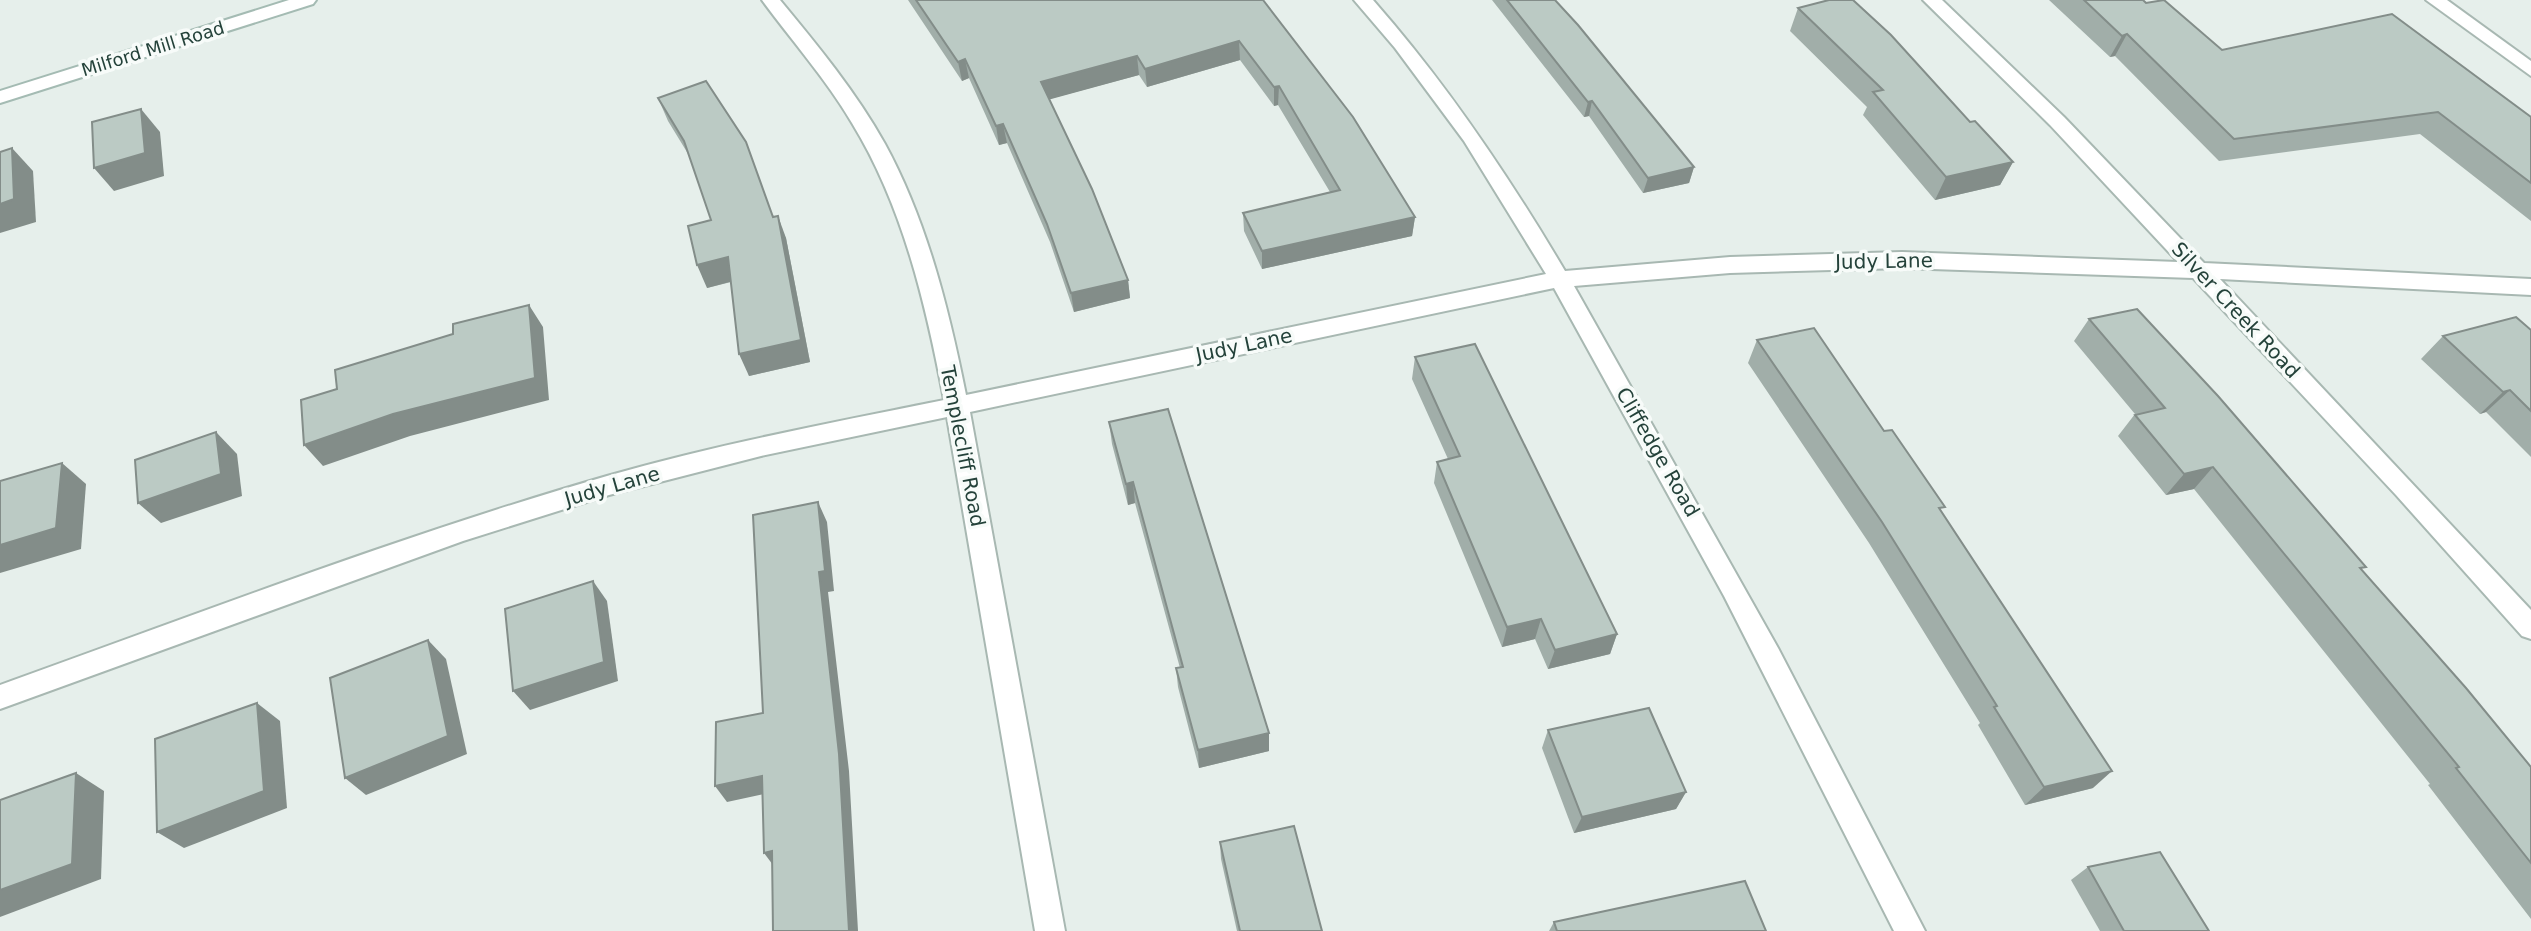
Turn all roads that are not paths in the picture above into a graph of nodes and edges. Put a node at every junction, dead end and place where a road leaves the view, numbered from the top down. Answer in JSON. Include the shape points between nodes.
{"nodes":[{"id":1,"x":307,"y":0,"type":"edge"},
{"id":2,"x":771,"y":0,"type":"edge"},
{"id":3,"x":1363,"y":0,"type":"edge"},
{"id":4,"x":1932,"y":0,"type":"edge"},
{"id":5,"x":2435,"y":0,"type":"edge"},
{"id":6,"x":2531,"y":70,"type":"edge"},
{"id":7,"x":0,"y":97,"type":"edge"},
{"id":8,"x":2198,"y":271,"type":"junction"},
{"id":9,"x":1560,"y":279,"type":"junction"},
{"id":10,"x":2531,"y":287,"type":"edge"},
{"id":11,"x":956,"y":405,"type":"junction"},
{"id":12,"x":2531,"y":628,"type":"edge"},
{"id":13,"x":0,"y":697,"type":"edge"},
{"id":14,"x":1050,"y":931,"type":"edge"},
{"id":15,"x":1910,"y":931,"type":"edge"}],
"edges":[{"from":1,"to":7,"type":"street","name":"Milford Mill Road"},
{"from":2,"to":11,"type":"street","name":"Templecliff Road","via":[[848,103],[886,167],[913,234]]},
{"from":3,"to":9,"type":"street","name":"Cliffedge Road","via":[[1437,89]]},
{"from":4,"to":8,"type":"street","name":"Silver Creek Road","via":[[2057,121]]},
{"from":5,"to":6,"type":"street"},
{"from":8,"to":9,"type":"street","name":"Judy Lane","via":[[1902,260],[1730,265]]},
{"from":8,"to":10,"type":"street","name":"Judy Lane"},
{"from":8,"to":12,"type":"street","name":"Silver Creek Road"},
{"from":9,"to":11,"type":"street","name":"Judy Lane"},
{"from":9,"to":15,"type":"street","name":"Cliffedge Road","via":[[1737,592]]},
{"from":11,"to":13,"type":"street","name":"Judy Lane","via":[[609,485],[459,532]]},
{"from":11,"to":14,"type":"street","name":"Templecliff Road"}]}
